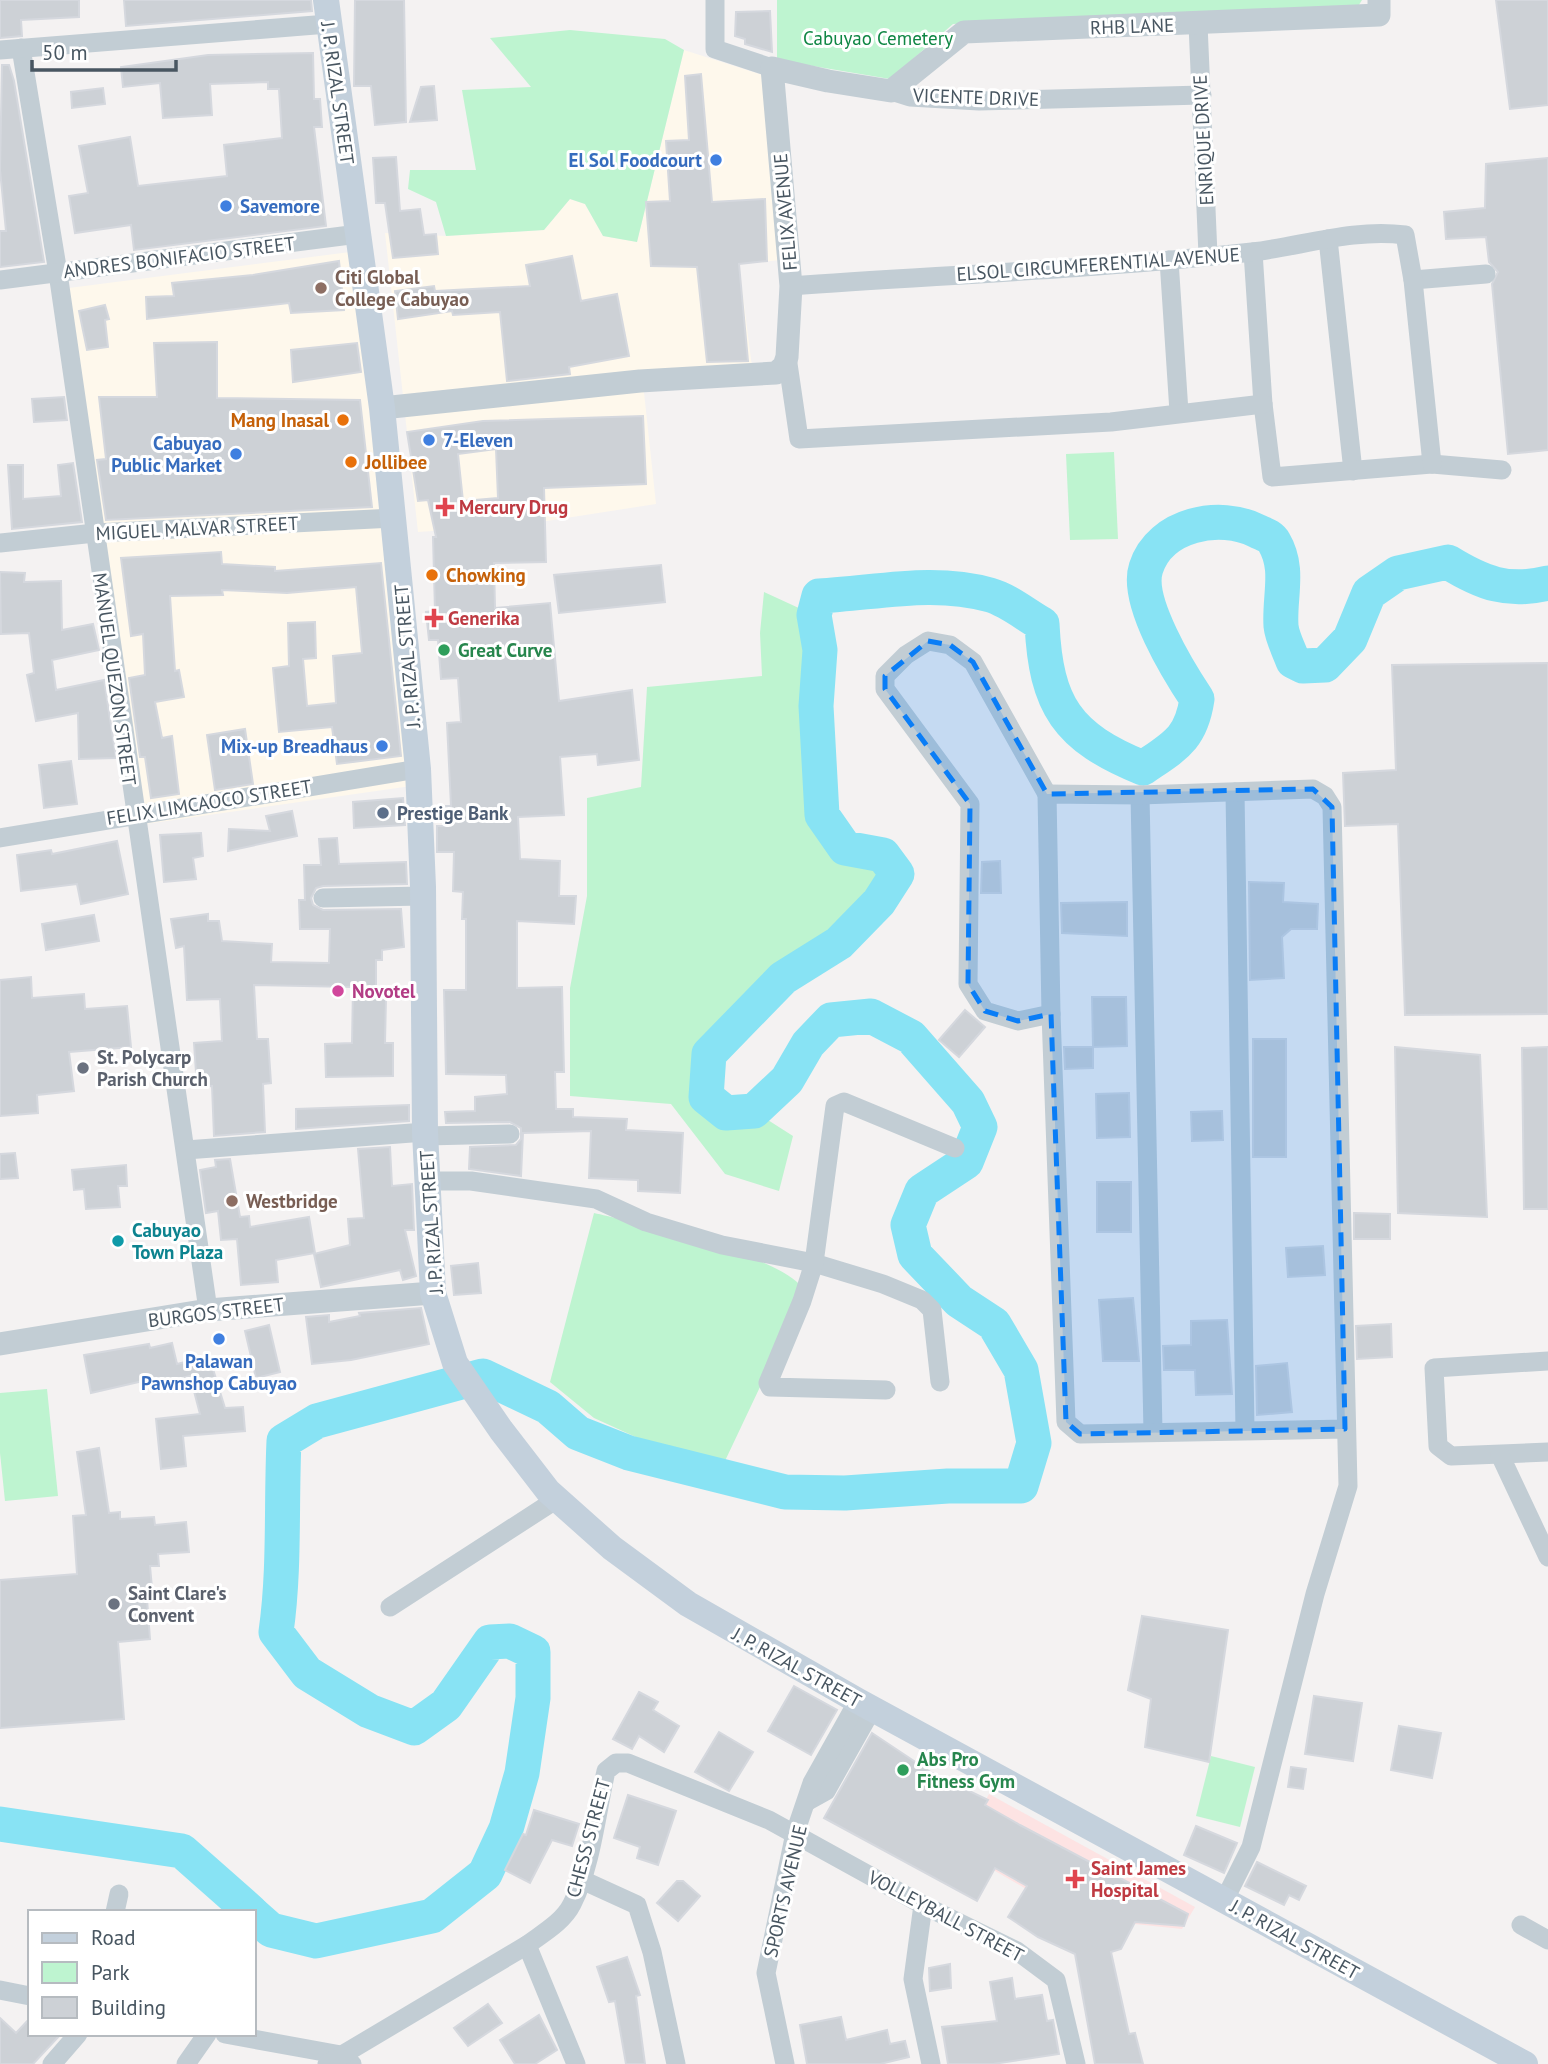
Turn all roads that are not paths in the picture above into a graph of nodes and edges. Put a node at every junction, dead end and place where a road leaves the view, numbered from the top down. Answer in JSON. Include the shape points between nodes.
{"nodes":[{"id":1,"x":715,"y":0,"type":"edge"},
{"id":2,"x":1378,"y":0,"type":"edge"},
{"id":3,"x":327,"y":12,"type":"edge"},
{"id":4,"x":1198,"y":24,"type":"junction"},
{"id":5,"x":21,"y":48,"type":"junction"},
{"id":6,"x":0,"y":50,"type":"edge"},
{"id":7,"x":772,"y":68,"type":"junction"},
{"id":8,"x":891,"y":90,"type":"junction"},
{"id":9,"x":1202,"y":95,"type":"junction"},
{"id":10,"x":358,"y":234,"type":"junction"},
{"id":11,"x":1328,"y":239,"type":"junction"},
{"id":12,"x":1253,"y":252,"type":"junction"},
{"id":13,"x":1208,"y":256,"type":"junction"},
{"id":14,"x":1169,"y":260,"type":"junction"},
{"id":15,"x":58,"y":273,"type":"junction"},
{"id":16,"x":1486,"y":274,"type":"dead end"},
{"id":17,"x":0,"y":280,"type":"edge"},
{"id":18,"x":1413,"y":280,"type":"junction"},
{"id":19,"x":791,"y":286,"type":"junction"},
{"id":20,"x":787,"y":357,"type":"junction"},
{"id":21,"x":1263,"y":404,"type":"junction"},
{"id":22,"x":382,"y":408,"type":"junction"},
{"id":23,"x":1179,"y":412,"type":"junction"},
{"id":24,"x":1432,"y":464,"type":"junction"},
{"id":25,"x":1502,"y":470,"type":"dead end"},
{"id":26,"x":1353,"y":471,"type":"junction"},
{"id":27,"x":394,"y":518,"type":"junction"},
{"id":28,"x":94,"y":533,"type":"junction"},
{"id":29,"x":0,"y":543,"type":"edge"},
{"id":30,"x":418,"y":769,"type":"junction"},
{"id":31,"x":1235,"y":792,"type":"junction"},
{"id":32,"x":1047,"y":794,"type":"junction"},
{"id":33,"x":1140,"y":795,"type":"junction"},
{"id":34,"x":134,"y":814,"type":"junction"},
{"id":35,"x":0,"y":838,"type":"edge"},
{"id":36,"x":423,"y":896,"type":"junction"},
{"id":37,"x":323,"y":898,"type":"dead end"},
{"id":38,"x":1051,"y":1014,"type":"junction"},
{"id":39,"x":425,"y":1134,"type":"junction"},
{"id":40,"x":510,"y":1134,"type":"dead end"},
{"id":41,"x":955,"y":1148,"type":"dead end"},
{"id":42,"x":186,"y":1150,"type":"junction"},
{"id":43,"x":429,"y":1181,"type":"junction"},
{"id":44,"x":814,"y":1263,"type":"junction"},
{"id":45,"x":433,"y":1293,"type":"junction"},
{"id":46,"x":208,"y":1310,"type":"junction"},
{"id":47,"x":0,"y":1344,"type":"edge"},
{"id":48,"x":1548,"y":1361,"type":"edge"},
{"id":49,"x":940,"y":1382,"type":"dead end"},
{"id":50,"x":886,"y":1390,"type":"dead end"},
{"id":51,"x":1345,"y":1429,"type":"junction"},
{"id":52,"x":1245,"y":1430,"type":"junction"},
{"id":53,"x":1153,"y":1432,"type":"junction"},
{"id":54,"x":1548,"y":1451,"type":"edge"},
{"id":55,"x":1500,"y":1455,"type":"junction"},
{"id":56,"x":557,"y":1499,"type":"junction"},
{"id":57,"x":1547,"y":1552,"type":"edge"},
{"id":58,"x":390,"y":1607,"type":"dead end"},
{"id":59,"x":865,"y":1705,"type":"junction"},
{"id":60,"x":795,"y":1833,"type":"junction"},
{"id":61,"x":580,"y":1879,"type":"junction"},
{"id":62,"x":1225,"y":1899,"type":"junction"},
{"id":63,"x":923,"y":1905,"type":"junction"},
{"id":64,"x":1521,"y":1925,"type":"dead end"},
{"id":65,"x":1548,"y":1940,"type":"edge"},
{"id":66,"x":527,"y":1945,"type":"junction"},
{"id":67,"x":0,"y":1990,"type":"edge"},
{"id":68,"x":28,"y":1996,"type":"edge"},
{"id":69,"x":76,"y":2036,"type":"edge"},
{"id":70,"x":206,"y":2036,"type":"edge"},
{"id":71,"x":234,"y":2036,"type":"edge"},
{"id":72,"x":340,"y":2061,"type":"edge"},
{"id":73,"x":52,"y":2064,"type":"edge"},
{"id":74,"x":186,"y":2064,"type":"edge"},
{"id":75,"x":576,"y":2064,"type":"edge"},
{"id":76,"x":676,"y":2064,"type":"edge"},
{"id":77,"x":785,"y":2064,"type":"edge"},
{"id":78,"x":931,"y":2064,"type":"edge"},
{"id":79,"x":1076,"y":2064,"type":"edge"},
{"id":80,"x":1525,"y":2064,"type":"edge"}],
"edges":[{"from":1,"to":7,"type":"street","name":"VICENTE DRIVE","via":[[715,49]]},
{"from":2,"to":4,"type":"street","name":"RHB LANE","via":[[1379,15]]},
{"from":3,"to":5,"type":"street"},
{"from":3,"to":10,"type":"main road","name":"J. P. RIZAL STREET"},
{"from":4,"to":8,"type":"street","name":"RHB LANE","via":[[964,32]]},
{"from":4,"to":9,"type":"street","name":"ENRIQUE DRIVE"},
{"from":5,"to":6,"type":"street"},
{"from":5,"to":15,"type":"street","name":"MANUEL QUEZON STREET"},
{"from":7,"to":8,"type":"street","name":"VICENTE DRIVE"},
{"from":7,"to":19,"type":"street","name":"FELIX AVENUE"},
{"from":8,"to":9,"type":"street","name":"VICENTE DRIVE","via":[[910,97],[979,101]]},
{"from":9,"to":13,"type":"street","name":"ENRIQUE DRIVE"},
{"from":10,"to":15,"type":"street","name":"ANDRES BONIFACIO STREET"},
{"from":10,"to":22,"type":"main road","name":"J. P. RIZAL STREET"},
{"from":11,"to":12,"type":"street","name":"ELSOL CIRCUMFERENTIAL AVENUE"},
{"from":11,"to":18,"type":"street","name":"ELSOL CIRCUMFERENTIAL AVENUE","via":[[1405,235]]},
{"from":11,"to":26,"type":"street"},
{"from":12,"to":13,"type":"street","name":"ELSOL CIRCUMFERENTIAL AVENUE"},
{"from":12,"to":21,"type":"street"},
{"from":13,"to":14,"type":"street","name":"ELSOL CIRCUMFERENTIAL AVENUE"},
{"from":14,"to":19,"type":"street","name":"ELSOL CIRCUMFERENTIAL AVENUE"},
{"from":14,"to":23,"type":"street"},
{"from":15,"to":17,"type":"street","name":"ANDRES BONIFACIO STREET"},
{"from":15,"to":28,"type":"street","name":"MANUEL QUEZON STREET"},
{"from":16,"to":18,"type":"street"},
{"from":18,"to":24,"type":"street"},
{"from":19,"to":20,"type":"street","name":"FELIX AVENUE"},
{"from":20,"to":22,"type":"street","via":[[776,373],[640,381]]},
{"from":20,"to":23,"type":"street","via":[[799,439],[1097,423]]},
{"from":21,"to":23,"type":"street"},
{"from":21,"to":26,"type":"street","via":[[1272,477]]},
{"from":22,"to":27,"type":"main road","name":"J. P. RIZAL STREET"},
{"from":24,"to":25,"type":"street"},
{"from":24,"to":26,"type":"street"},
{"from":27,"to":28,"type":"street","name":"MIGUEL MALVAR STREET"},
{"from":27,"to":30,"type":"main road","name":"J. P. RIZAL STREET"},
{"from":28,"to":29,"type":"street","name":"MIGUEL MALVAR STREET"},
{"from":28,"to":34,"type":"street","name":"MANUEL QUEZON STREET"},
{"from":30,"to":34,"type":"street","name":"FELIX LIMCAOCO STREET"},
{"from":30,"to":36,"type":"main road","name":"J. P. RIZAL STREET"},
{"from":31,"to":33,"type":"street"},
{"from":31,"to":51,"type":"street","via":[[1313,789],[1332,807]]},
{"from":31,"to":52,"type":"street"},
{"from":32,"to":33,"type":"street"},
{"from":32,"to":38,"type":"street"},
{"from":32,"to":38,"type":"street","via":[[973,662],[950,645],[928,641],[885,676],[886,689],[970,804],[968,984],[985,1011],[1018,1021]]},
{"from":33,"to":53,"type":"street"},
{"from":34,"to":35,"type":"street","name":"FELIX LIMCAOCO STREET"},
{"from":34,"to":42,"type":"street","name":"MANUEL QUEZON STREET"},
{"from":36,"to":37,"type":"street"},
{"from":36,"to":39,"type":"main road","name":"J. P. RIZAL STREET"},
{"from":38,"to":53,"type":"street","via":[[1066,1422],[1080,1434]]},
{"from":39,"to":40,"type":"street"},
{"from":39,"to":42,"type":"street"},
{"from":39,"to":43,"type":"main road","name":"J. P. RIZAL STREET"},
{"from":41,"to":44,"type":"street","via":[[844,1102],[835,1106]]},
{"from":42,"to":46,"type":"street","name":"MANUEL QUEZON STREET"},
{"from":43,"to":44,"type":"street","via":[[471,1181],[596,1199],[646,1222],[722,1245]]},
{"from":43,"to":45,"type":"main road","name":"J. P. RIZAL STREET"},
{"from":44,"to":49,"type":"street","via":[[922,1300],[932,1310]]},
{"from":44,"to":50,"type":"street","via":[[770,1387]]},
{"from":45,"to":46,"type":"street","name":"BURGOS STREET"},
{"from":45,"to":56,"type":"main road","name":"J. P. RIZAL STREET","via":[[456,1363],[501,1430]]},
{"from":46,"to":47,"type":"street","name":"BURGOS STREET"},
{"from":48,"to":55,"type":"street","via":[[1434,1368],[1438,1446],[1451,1456]]},
{"from":51,"to":52,"type":"street"},
{"from":51,"to":62,"type":"street","via":[[1348,1486],[1315,1594],[1251,1847]]},
{"from":52,"to":53,"type":"street"},
{"from":54,"to":55,"type":"street"},
{"from":55,"to":57,"type":"street"},
{"from":56,"to":58,"type":"street"},
{"from":56,"to":59,"type":"main road","name":"J. P. RIZAL STREET","via":[[612,1548],[688,1604]]},
{"from":59,"to":60,"type":"street","name":"SPORTS AVENUE","via":[[812,1783]]},
{"from":59,"to":62,"type":"main road","name":"J. P. RIZAL STREET"},
{"from":60,"to":61,"type":"street","name":"CHESS STREET","via":[[628,1763],[616,1763],[606,1771]]},
{"from":60,"to":63,"type":"street","name":"VOLLEYBALL STREET"},
{"from":60,"to":77,"type":"street","name":"SPORTS AVENUE","via":[[766,1973]]},
{"from":61,"to":66,"type":"street","name":"CHESS STREET","via":[[572,1905],[558,1923]]},
{"from":61,"to":76,"type":"street","via":[[637,1905]]},
{"from":62,"to":80,"type":"main road","name":"J. P. RIZAL STREET"},
{"from":63,"to":78,"type":"street","via":[[913,1979]]},
{"from":63,"to":79,"type":"street","name":"VOLLEYBALL STREET","via":[[1017,1951],[1056,1980]]},
{"from":64,"to":65,"type":"street"},
{"from":66,"to":72,"type":"street","name":"CHESS STREET","via":[[401,2019]]},
{"from":66,"to":75,"type":"street"},
{"from":67,"to":68,"type":"street"},
{"from":69,"to":73,"type":"street"},
{"from":70,"to":74,"type":"street"},
{"from":71,"to":72,"type":"street"}]}
